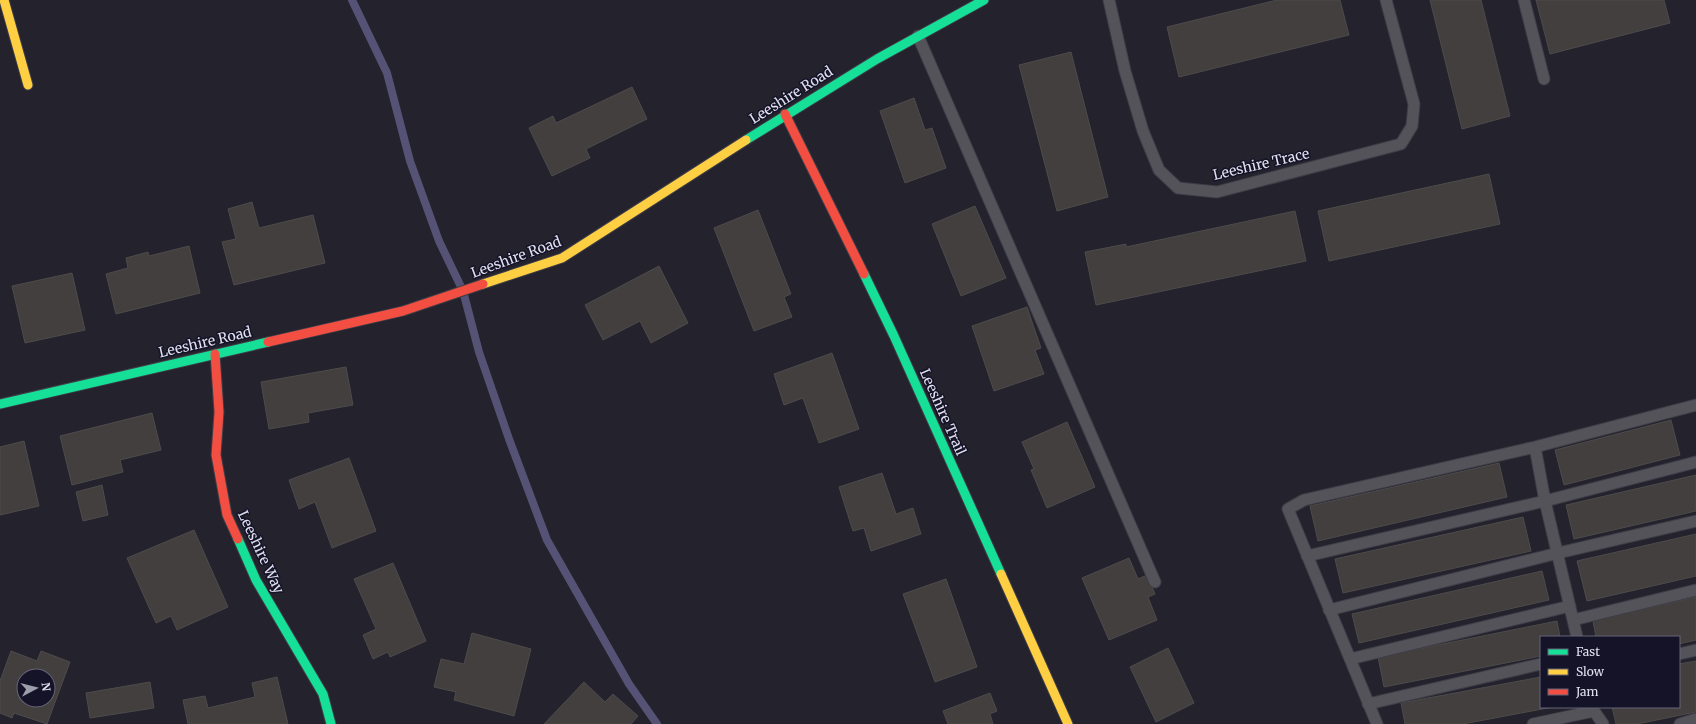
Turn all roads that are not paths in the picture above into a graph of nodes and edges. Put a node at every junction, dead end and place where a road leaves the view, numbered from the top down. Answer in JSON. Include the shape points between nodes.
{"nodes":[{"id":1,"x":4,"y":0,"type":"edge"},
{"id":2,"x":984,"y":0,"type":"edge"},
{"id":3,"x":1109,"y":0,"type":"edge"},
{"id":4,"x":1386,"y":0,"type":"edge"},
{"id":5,"x":1524,"y":0,"type":"edge"},
{"id":6,"x":918,"y":36,"type":"junction"},
{"id":7,"x":1544,"y":79,"type":"dead end"},
{"id":8,"x":28,"y":85,"type":"dead end"},
{"id":9,"x":785,"y":114,"type":"junction"},
{"id":10,"x":215,"y":354,"type":"junction"},
{"id":11,"x":0,"y":404,"type":"edge"},
{"id":12,"x":1696,"y":405,"type":"edge"},
{"id":13,"x":1535,"y":447,"type":"junction"},
{"id":14,"x":1696,"y":462,"type":"edge"},
{"id":15,"x":1545,"y":501,"type":"junction"},
{"id":16,"x":1696,"y":521,"type":"edge"},
{"id":17,"x":1558,"y":553,"type":"junction"},
{"id":18,"x":1307,"y":556,"type":"junction"},
{"id":19,"x":1155,"y":582,"type":"dead end"},
{"id":20,"x":1696,"y":590,"type":"edge"},
{"id":21,"x":1570,"y":606,"type":"junction"},
{"id":22,"x":1330,"y":610,"type":"junction"},
{"id":23,"x":1573,"y":620,"type":"junction"},
{"id":24,"x":1577,"y":636,"type":"edge"},
{"id":25,"x":1696,"y":650,"type":"edge"},
{"id":26,"x":1680,"y":654,"type":"edge"},
{"id":27,"x":1350,"y":659,"type":"junction"},
{"id":28,"x":1540,"y":664,"type":"edge"},
{"id":29,"x":1368,"y":704,"type":"junction"},
{"id":30,"x":1594,"y":709,"type":"edge"},
{"id":31,"x":1696,"y":719,"type":"edge"},
{"id":32,"x":331,"y":724,"type":"edge"},
{"id":33,"x":1068,"y":724,"type":"edge"},
{"id":34,"x":1377,"y":724,"type":"edge"},
{"id":35,"x":1532,"y":724,"type":"edge"},
{"id":36,"x":1603,"y":724,"type":"edge"},
{"id":37,"x":1680,"y":724,"type":"edge"}],
"edges":[{"from":1,"to":8,"type":"street"},
{"from":2,"to":6,"type":"street","name":"Leeshire Road"},
{"from":3,"to":4,"type":"lane","name":"Leeshire Trace","via":[[1125,71],[1143,131],[1159,170],[1178,188],[1217,192],[1400,144],[1412,126],[1414,104]]},
{"from":5,"to":7,"type":"lane"},
{"from":6,"to":9,"type":"street","name":"Leeshire Road"},
{"from":6,"to":19,"type":"lane"},
{"from":9,"to":10,"type":"street","name":"Leeshire Road","via":[[562,258],[403,311]]},
{"from":9,"to":33,"type":"street","name":"Leeshire Trail","via":[[894,336]]},
{"from":10,"to":11,"type":"street","name":"Leeshire Road"},
{"from":10,"to":32,"type":"street","name":"Leeshire Way","via":[[219,412],[216,455],[227,515],[256,580],[322,694]]},
{"from":12,"to":13,"type":"lane"},
{"from":13,"to":15,"type":"lane"},
{"from":13,"to":18,"type":"lane","via":[[1304,500],[1288,509]]},
{"from":14,"to":15,"type":"lane"},
{"from":15,"to":17,"type":"lane"},
{"from":15,"to":18,"type":"lane"},
{"from":16,"to":17,"type":"lane"},
{"from":17,"to":21,"type":"lane"},
{"from":17,"to":22,"type":"lane"},
{"from":18,"to":22,"type":"lane"},
{"from":20,"to":23,"type":"lane"},
{"from":21,"to":23,"type":"lane"},
{"from":21,"to":27,"type":"lane"},
{"from":22,"to":27,"type":"lane"},
{"from":23,"to":24,"type":"lane"},
{"from":25,"to":26,"type":"lane"},
{"from":27,"to":29,"type":"lane"},
{"from":28,"to":29,"type":"lane"},
{"from":29,"to":34,"type":"lane"},
{"from":30,"to":35,"type":"lane"},
{"from":30,"to":36,"type":"lane"},
{"from":31,"to":37,"type":"lane"}]}
